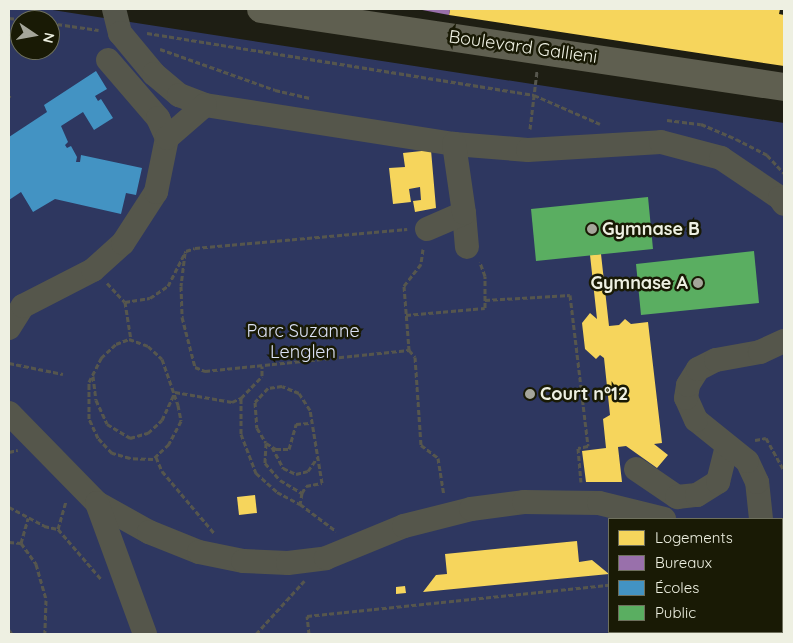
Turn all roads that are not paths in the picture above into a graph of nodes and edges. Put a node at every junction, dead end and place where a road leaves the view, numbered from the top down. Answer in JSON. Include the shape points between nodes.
{"nodes":[{"id":1,"x":114,"y":9,"type":"edge"},
{"id":2,"x":261,"y":9,"type":"edge"},
{"id":3,"x":362,"y":16,"type":"edge"},
{"id":4,"x":108,"y":60,"type":"dead end"},
{"id":5,"x":784,"y":87,"type":"edge"},
{"id":6,"x":205,"y":105,"type":"junction"},
{"id":7,"x":167,"y":138,"type":"junction"},
{"id":8,"x":454,"y":144,"type":"junction"},
{"id":9,"x":784,"y":204,"type":"edge"},
{"id":10,"x":464,"y":213,"type":"junction"},
{"id":11,"x":418,"y":229,"type":"road end"},
{"id":12,"x":467,"y":247,"type":"road end"},
{"id":13,"x":9,"y":328,"type":"edge"},
{"id":14,"x":784,"y":341,"type":"edge"},
{"id":15,"x":9,"y":413,"type":"edge"},
{"id":16,"x":727,"y":446,"type":"junction"},
{"id":17,"x":636,"y":469,"type":"dead end"},
{"id":18,"x":97,"y":504,"type":"junction"},
{"id":19,"x":660,"y":518,"type":"edge"},
{"id":20,"x":761,"y":518,"type":"edge"},
{"id":21,"x":145,"y":634,"type":"edge"}],
"edges":[{"from":1,"to":6,"type":"lane","via":[[120,34],[154,74],[179,95]]},
{"from":2,"to":3,"type":"main road","name":"Boulevard Gallieni"},
{"from":3,"to":5,"type":"main road","name":"Boulevard Gallieni"},
{"from":4,"to":7,"type":"lane","via":[[158,118]]},
{"from":6,"to":7,"type":"lane"},
{"from":6,"to":8,"type":"lane"},
{"from":7,"to":13,"type":"lane","via":[[162,173],[148,210],[122,243],[88,272],[23,306]]},
{"from":8,"to":9,"type":"lane","via":[[528,150],[661,142],[721,158]]},
{"from":8,"to":10,"type":"lane"},
{"from":10,"to":11,"type":"lane"},
{"from":10,"to":12,"type":"lane"},
{"from":14,"to":16,"type":"lane","via":[[760,352],[716,360],[698,369],[688,385],[686,398],[696,420]]},
{"from":15,"to":18,"type":"lane"},
{"from":16,"to":17,"type":"lane","via":[[718,482],[697,494],[677,497]]},
{"from":16,"to":20,"type":"lane","via":[[746,461],[757,482]]},
{"from":18,"to":19,"type":"lane","via":[[149,532],[199,552],[243,561],[288,563],[326,558],[404,526],[524,502],[599,503]]},
{"from":18,"to":21,"type":"lane"}]}
